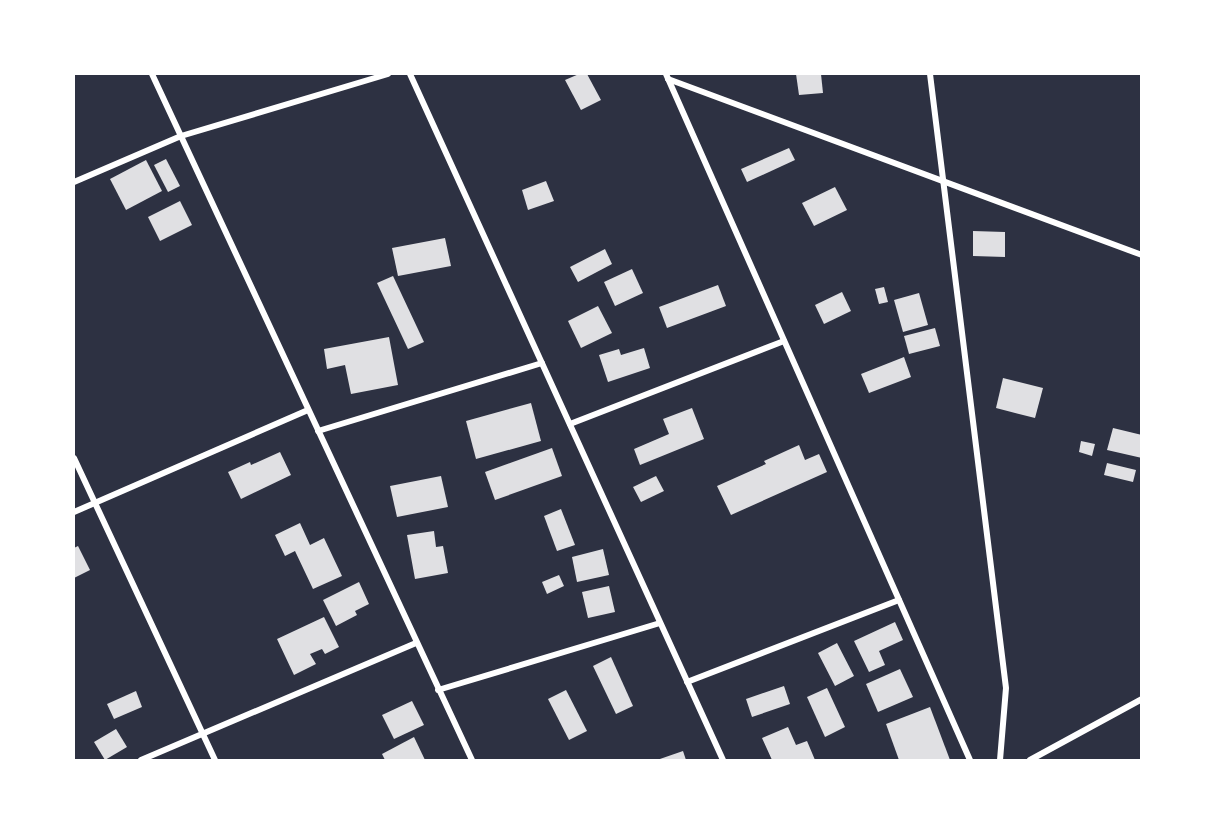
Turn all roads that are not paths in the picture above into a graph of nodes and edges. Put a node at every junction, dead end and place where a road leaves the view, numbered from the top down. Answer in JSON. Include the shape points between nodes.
{"nodes":[{"id":1,"x":152,"y":74,"type":"edge"},
{"id":2,"x":388,"y":74,"type":"edge"},
{"id":3,"x":410,"y":74,"type":"edge"},
{"id":4,"x":930,"y":74,"type":"edge"},
{"id":5,"x":667,"y":76,"type":"edge"},
{"id":6,"x":181,"y":136,"type":"junction"},
{"id":7,"x":943,"y":181,"type":"junction"},
{"id":8,"x":74,"y":182,"type":"edge"},
{"id":9,"x":1142,"y":255,"type":"edge"},
{"id":10,"x":784,"y":341,"type":"junction"},
{"id":11,"x":542,"y":363,"type":"junction"},
{"id":12,"x":308,"y":410,"type":"junction"},
{"id":13,"x":570,"y":424,"type":"junction"},
{"id":14,"x":318,"y":431,"type":"junction"},
{"id":15,"x":74,"y":458,"type":"edge"},
{"id":16,"x":95,"y":503,"type":"junction"},
{"id":17,"x":74,"y":512,"type":"edge"},
{"id":18,"x":899,"y":600,"type":"junction"},
{"id":19,"x":660,"y":623,"type":"junction"},
{"id":20,"x":416,"y":643,"type":"junction"},
{"id":21,"x":687,"y":682,"type":"junction"},
{"id":22,"x":438,"y":690,"type":"junction"},
{"id":23,"x":1142,"y":699,"type":"edge"},
{"id":24,"x":203,"y":734,"type":"junction"},
{"id":25,"x":141,"y":760,"type":"edge"},
{"id":26,"x":215,"y":760,"type":"edge"},
{"id":27,"x":472,"y":760,"type":"edge"},
{"id":28,"x":723,"y":760,"type":"edge"},
{"id":29,"x":970,"y":760,"type":"edge"},
{"id":30,"x":1000,"y":760,"type":"edge"},
{"id":31,"x":1030,"y":760,"type":"edge"}],
"edges":[{"from":1,"to":6,"type":"street"},
{"from":2,"to":6,"type":"street"},
{"from":3,"to":11,"type":"street"},
{"from":4,"to":7,"type":"street"},
{"from":5,"to":7,"type":"street"},
{"from":5,"to":10,"type":"street"},
{"from":6,"to":8,"type":"street"},
{"from":6,"to":12,"type":"street"},
{"from":7,"to":9,"type":"street"},
{"from":7,"to":30,"type":"street","via":[[1006,688]]},
{"from":10,"to":13,"type":"street"},
{"from":10,"to":18,"type":"street"},
{"from":11,"to":13,"type":"street"},
{"from":11,"to":14,"type":"street"},
{"from":12,"to":14,"type":"street"},
{"from":12,"to":16,"type":"street"},
{"from":13,"to":19,"type":"street"},
{"from":14,"to":20,"type":"street"},
{"from":15,"to":16,"type":"street"},
{"from":16,"to":17,"type":"street"},
{"from":16,"to":24,"type":"street"},
{"from":18,"to":21,"type":"street"},
{"from":18,"to":29,"type":"street"},
{"from":19,"to":21,"type":"street"},
{"from":19,"to":22,"type":"street"},
{"from":20,"to":22,"type":"street"},
{"from":20,"to":24,"type":"street"},
{"from":21,"to":28,"type":"street"},
{"from":22,"to":27,"type":"street"},
{"from":23,"to":31,"type":"street"},
{"from":24,"to":25,"type":"street"},
{"from":24,"to":26,"type":"street"}]}
